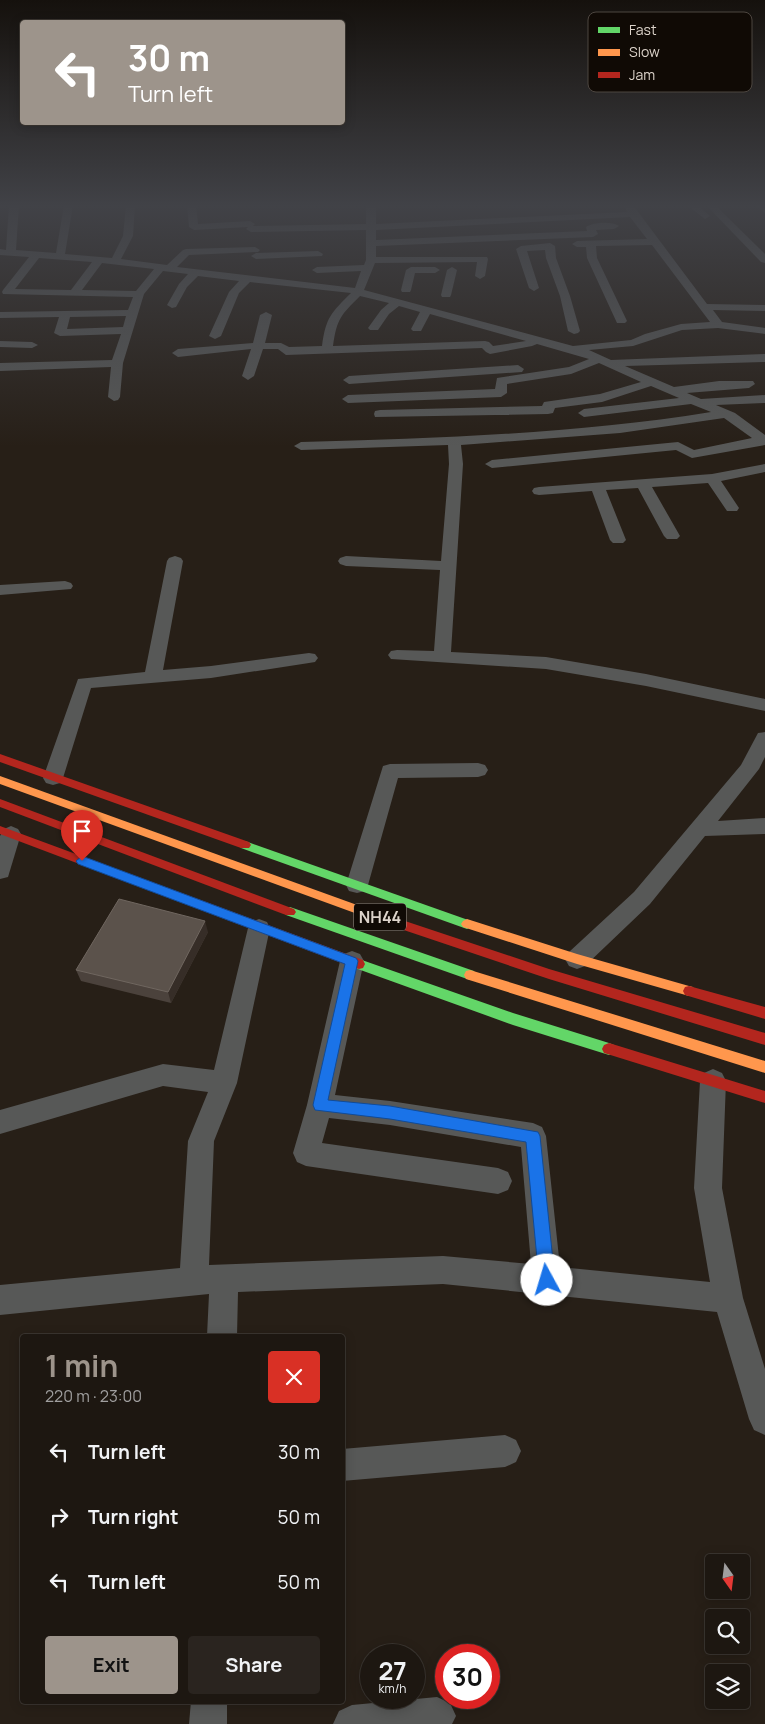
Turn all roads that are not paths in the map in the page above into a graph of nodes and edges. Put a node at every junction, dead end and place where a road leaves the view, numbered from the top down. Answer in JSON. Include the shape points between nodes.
{"nodes":[{"id":1,"x":80,"y":285,"type":"edge"},
{"id":2,"x":147,"y":285,"type":"edge"},
{"id":3,"x":184,"y":285,"type":"edge"},
{"id":4,"x":240,"y":285,"type":"edge"},
{"id":5,"x":361,"y":285,"type":"edge"},
{"id":6,"x":407,"y":285,"type":"edge"},
{"id":7,"x":448,"y":285,"type":"edge"},
{"id":8,"x":561,"y":285,"type":"edge"},
{"id":9,"x":605,"y":285,"type":"edge"},
{"id":10,"x":687,"y":285,"type":"edge"},
{"id":11,"x":315,"y":286,"type":"edge"},
{"id":12,"x":406,"y":290,"type":"dead end"},
{"id":13,"x":358,"y":292,"type":"junction"},
{"id":14,"x":3,"y":293,"type":"edge"},
{"id":15,"x":74,"y":293,"type":"junction"},
{"id":16,"x":139,"y":294,"type":"junction"},
{"id":17,"x":446,"y":296,"type":"dead end"},
{"id":18,"x":396,"y":303,"type":"junction"},
{"id":19,"x":172,"y":305,"type":"dead end"},
{"id":20,"x":703,"y":307,"type":"junction"},
{"id":21,"x":765,"y":308,"type":"edge"},
{"id":22,"x":426,"y":311,"type":"junction"},
{"id":23,"x":132,"y":313,"type":"junction"},
{"id":24,"x":65,"y":314,"type":"junction"},
{"id":25,"x":0,"y":315,"type":"edge"},
{"id":26,"x":266,"y":315,"type":"dead end"},
{"id":27,"x":621,"y":321,"type":"dead end"},
{"id":28,"x":718,"y":325,"type":"junction"},
{"id":29,"x":374,"y":328,"type":"dead end"},
{"id":30,"x":746,"y":328,"type":"junction"},
{"id":31,"x":416,"y":329,"type":"dead end"},
{"id":32,"x":126,"y":330,"type":"junction"},
{"id":33,"x":765,"y":331,"type":"edge"},
{"id":34,"x":574,"y":332,"type":"dead end"},
{"id":35,"x":215,"y":336,"type":"dead end"},
{"id":36,"x":540,"y":342,"type":"junction"},
{"id":37,"x":0,"y":344,"type":"edge"},
{"id":38,"x":32,"y":345,"type":"dead end"},
{"id":39,"x":765,"y":345,"type":"edge"},
{"id":40,"x":257,"y":346,"type":"junction"},
{"id":41,"x":568,"y":349,"type":"junction"},
{"id":42,"x":327,"y":350,"type":"junction"},
{"id":43,"x":178,"y":353,"type":"dead end"},
{"id":44,"x":765,"y":358,"type":"edge"},
{"id":45,"x":604,"y":361,"type":"junction"},
{"id":46,"x":117,"y":363,"type":"junction"},
{"id":47,"x":0,"y":367,"type":"edge"},
{"id":48,"x":571,"y":370,"type":"junction"},
{"id":49,"x":248,"y":376,"type":"dead end"},
{"id":50,"x":349,"y":380,"type":"dead end"},
{"id":51,"x":652,"y":382,"type":"junction"},
{"id":52,"x":748,"y":384,"type":"dead end"},
{"id":53,"x":673,"y":392,"type":"junction"},
{"id":54,"x":114,"y":397,"type":"dead end"},
{"id":55,"x":765,"y":398,"type":"edge"},
{"id":56,"x":348,"y":399,"type":"dead end"},
{"id":57,"x":695,"y":401,"type":"junction"},
{"id":58,"x":576,"y":413,"type":"dead end"},
{"id":59,"x":380,"y":414,"type":"dead end"},
{"id":60,"x":726,"y":414,"type":"junction"},
{"id":61,"x":764,"y":441,"type":"edge"},
{"id":62,"x":454,"y":442,"type":"junction"},
{"id":63,"x":301,"y":446,"type":"dead end"},
{"id":64,"x":492,"y":464,"type":"dead end"},
{"id":65,"x":765,"y":468,"type":"edge"},
{"id":66,"x":712,"y":478,"type":"junction"},
{"id":67,"x":643,"y":483,"type":"junction"},
{"id":68,"x":597,"y":486,"type":"junction"},
{"id":69,"x":539,"y":491,"type":"dead end"},
{"id":70,"x":732,"y":508,"type":"dead end"},
{"id":71,"x":672,"y":536,"type":"dead end"},
{"id":72,"x":618,"y":540,"type":"dead end"},
{"id":73,"x":175,"y":560,"type":"dead end"},
{"id":74,"x":346,"y":561,"type":"dead end"},
{"id":75,"x":449,"y":566,"type":"junction"},
{"id":76,"x":65,"y":586,"type":"dead end"},
{"id":77,"x":0,"y":590,"type":"edge"},
{"id":78,"x":397,"y":655,"type":"dead end"},
{"id":79,"x":309,"y":658,"type":"dead end"},
{"id":80,"x":442,"y":658,"type":"junction"},
{"id":81,"x":154,"y":677,"type":"junction"},
{"id":82,"x":765,"y":705,"type":"edge"},
{"id":83,"x":765,"y":738,"type":"edge"},
{"id":84,"x":0,"y":758,"type":"edge"},
{"id":85,"x":478,"y":770,"type":"dead end"},
{"id":86,"x":53,"y":778,"type":"junction"},
{"id":87,"x":0,"y":780,"type":"edge"},
{"id":88,"x":0,"y":803,"type":"edge"},
{"id":89,"x":765,"y":826,"type":"edge"},
{"id":90,"x":700,"y":829,"type":"junction"},
{"id":91,"x":6,"y":832,"type":"edge"},
{"id":92,"x":0,"y":871,"type":"edge"},
{"id":93,"x":358,"y":885,"type":"junction"},
{"id":94,"x":259,"y":928,"type":"junction"},
{"id":95,"x":577,"y":958,"type":"junction"},
{"id":96,"x":352,"y":961,"type":"junction"},
{"id":97,"x":765,"y":1013,"type":"edge"},
{"id":98,"x":765,"y":1039,"type":"edge"},
{"id":99,"x":765,"y":1067,"type":"edge"},
{"id":100,"x":713,"y":1081,"type":"junction"},
{"id":101,"x":224,"y":1083,"type":"junction"},
{"id":102,"x":765,"y":1097,"type":"edge"},
{"id":103,"x":320,"y":1105,"type":"junction"},
{"id":104,"x":0,"y":1122,"type":"edge"},
{"id":105,"x":498,"y":1181,"type":"dead end"},
{"id":106,"x":224,"y":1278,"type":"junction"},
{"id":107,"x":547,"y":1280,"type":"junction"},
{"id":108,"x":194,"y":1281,"type":"junction"},
{"id":109,"x":728,"y":1298,"type":"junction"},
{"id":110,"x":0,"y":1300,"type":"edge"},
{"id":111,"x":222,"y":1334,"type":"edge"},
{"id":112,"x":765,"y":1419,"type":"edge"},
{"id":113,"x":505,"y":1451,"type":"dead end"},
{"id":114,"x":345,"y":1465,"type":"edge"},
{"id":115,"x":209,"y":1704,"type":"edge"},
{"id":116,"x":437,"y":1716,"type":"dead end"},
{"id":117,"x":208,"y":1724,"type":"edge"},
{"id":118,"x":352,"y":1724,"type":"edge"}],
"edges":[{"from":1,"to":15,"type":"street"},
{"from":2,"to":16,"type":"street"},
{"from":3,"to":19,"type":"street"},
{"from":4,"to":35,"type":"street","via":[[234,292]]},
{"from":5,"to":13,"type":"street"},
{"from":6,"to":12,"type":"street"},
{"from":7,"to":17,"type":"street"},
{"from":8,"to":34,"type":"street"},
{"from":9,"to":27,"type":"street"},
{"from":10,"to":20,"type":"street"},
{"from":11,"to":13,"type":"street"},
{"from":13,"to":18,"type":"street"},
{"from":13,"to":42,"type":"street","via":[[336,314],[330,326]]},
{"from":14,"to":15,"type":"street"},
{"from":15,"to":16,"type":"street"},
{"from":16,"to":23,"type":"street"},
{"from":18,"to":22,"type":"street"},
{"from":18,"to":29,"type":"street"},
{"from":20,"to":21,"type":"street"},
{"from":20,"to":28,"type":"street"},
{"from":22,"to":31,"type":"street"},
{"from":22,"to":36,"type":"street"},
{"from":23,"to":24,"type":"street"},
{"from":23,"to":32,"type":"street"},
{"from":24,"to":25,"type":"street"},
{"from":24,"to":32,"type":"street","via":[[60,333]]},
{"from":26,"to":40,"type":"street"},
{"from":28,"to":30,"type":"street"},
{"from":28,"to":41,"type":"street","via":[[681,327],[633,343]]},
{"from":30,"to":33,"type":"street"},
{"from":30,"to":39,"type":"street"},
{"from":32,"to":46,"type":"street"},
{"from":36,"to":41,"type":"street"},
{"from":36,"to":42,"type":"street","via":[[490,350],[486,344]]},
{"from":37,"to":38,"type":"street"},
{"from":40,"to":42,"type":"street","via":[[281,346],[286,351]]},
{"from":40,"to":43,"type":"street"},
{"from":40,"to":49,"type":"street"},
{"from":41,"to":45,"type":"street"},
{"from":44,"to":45,"type":"street"},
{"from":45,"to":48,"type":"street"},
{"from":45,"to":51,"type":"street"},
{"from":46,"to":47,"type":"street"},
{"from":46,"to":54,"type":"street"},
{"from":48,"to":50,"type":"street","via":[[554,365]]},
{"from":48,"to":56,"type":"street","via":[[501,381],[501,393]]},
{"from":51,"to":53,"type":"street"},
{"from":51,"to":59,"type":"street","via":[[602,398],[549,405],[548,410]]},
{"from":52,"to":53,"type":"street"},
{"from":53,"to":57,"type":"street"},
{"from":55,"to":57,"type":"street"},
{"from":57,"to":58,"type":"street"},
{"from":57,"to":60,"type":"street"},
{"from":60,"to":61,"type":"street"},
{"from":60,"to":62,"type":"street","via":[[623,430]]},
{"from":61,"to":64,"type":"street","via":[[692,454],[678,446]]},
{"from":62,"to":63,"type":"street"},
{"from":62,"to":75,"type":"street","via":[[456,464]]},
{"from":65,"to":66,"type":"street"},
{"from":66,"to":67,"type":"street"},
{"from":66,"to":70,"type":"street"},
{"from":67,"to":68,"type":"street"},
{"from":67,"to":71,"type":"street"},
{"from":68,"to":69,"type":"street"},
{"from":68,"to":72,"type":"street"},
{"from":73,"to":81,"type":"street"},
{"from":74,"to":75,"type":"street"},
{"from":75,"to":80,"type":"street"},
{"from":76,"to":77,"type":"street"},
{"from":78,"to":80,"type":"street"},
{"from":79,"to":81,"type":"street"},
{"from":80,"to":82,"type":"street","via":[[546,663]]},
{"from":81,"to":86,"type":"street","via":[[84,683]]},
{"from":83,"to":90,"type":"street","via":[[749,769]]},
{"from":84,"to":86,"type":"main road"},
{"from":85,"to":93,"type":"street","via":[[390,771]]},
{"from":86,"to":93,"type":"main road"},
{"from":87,"to":98,"type":"main road","number":"NH44","via":[[479,952]]},
{"from":88,"to":99,"type":"main road","number":"NH44","via":[[328,927],[587,1014]]},
{"from":89,"to":90,"type":"street"},
{"from":90,"to":95,"type":"street","via":[[642,898]]},
{"from":91,"to":92,"type":"street"},
{"from":91,"to":94,"type":"main road"},
{"from":93,"to":95,"type":"main road","via":[[479,928]]},
{"from":94,"to":96,"type":"main road"},
{"from":94,"to":101,"type":"street"},
{"from":95,"to":97,"type":"main road"},
{"from":96,"to":100,"type":"main road","via":[[513,1019]]},
{"from":96,"to":103,"type":"street"},
{"from":100,"to":102,"type":"main road"},
{"from":100,"to":109,"type":"street","via":[[708,1188]]},
{"from":101,"to":104,"type":"street","via":[[163,1075]]},
{"from":101,"to":108,"type":"street","via":[[201,1141]]},
{"from":103,"to":105,"type":"street","via":[[306,1153]]},
{"from":103,"to":107,"type":"street","via":[[533,1136]]},
{"from":106,"to":107,"type":"street","via":[[444,1270]]},
{"from":106,"to":108,"type":"street"},
{"from":106,"to":111,"type":"street"},
{"from":107,"to":109,"type":"street"},
{"from":108,"to":110,"type":"street"},
{"from":109,"to":112,"type":"street"},
{"from":113,"to":114,"type":"street"},
{"from":115,"to":117,"type":"street"},
{"from":116,"to":118,"type":"street"}]}
